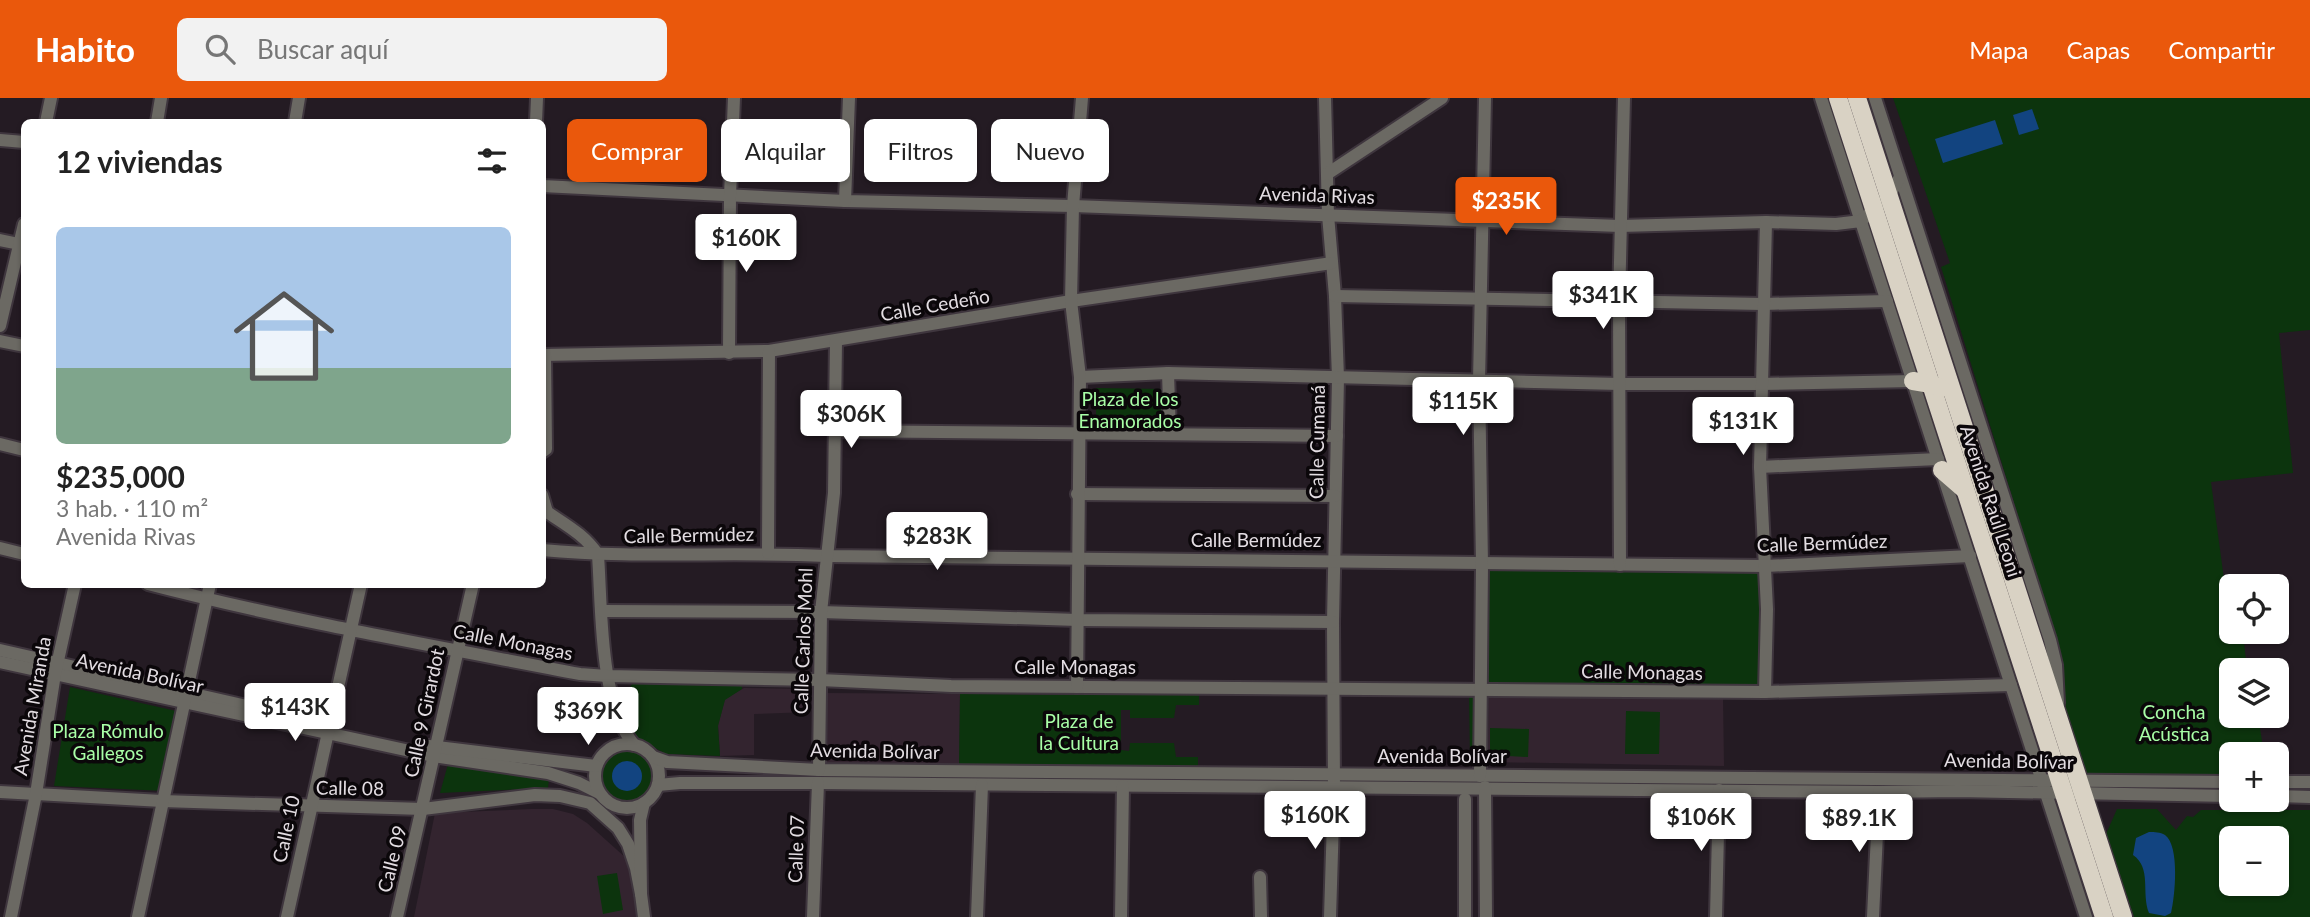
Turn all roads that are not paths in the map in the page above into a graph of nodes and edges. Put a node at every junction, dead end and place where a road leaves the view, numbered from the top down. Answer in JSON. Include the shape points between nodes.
{"nodes":[{"id":1,"x":51,"y":98,"type":"edge"},
{"id":2,"x":161,"y":98,"type":"edge"},
{"id":3,"x":299,"y":98,"type":"edge"},
{"id":4,"x":537,"y":98,"type":"edge"},
{"id":5,"x":734,"y":98,"type":"edge"},
{"id":6,"x":849,"y":98,"type":"edge"},
{"id":7,"x":1082,"y":98,"type":"edge"},
{"id":8,"x":1325,"y":98,"type":"edge"},
{"id":9,"x":1442,"y":98,"type":"edge"},
{"id":10,"x":1485,"y":98,"type":"edge"},
{"id":11,"x":1624,"y":98,"type":"edge"},
{"id":12,"x":1821,"y":98,"type":"edge"},
{"id":13,"x":1838,"y":98,"type":"edge"},
{"id":14,"x":1857,"y":98,"type":"edge"},
{"id":15,"x":1875,"y":98,"type":"edge"},
{"id":16,"x":47,"y":119,"type":"edge"},
{"id":17,"x":158,"y":119,"type":"edge"},
{"id":18,"x":296,"y":119,"type":"edge"},
{"id":19,"x":536,"y":119,"type":"edge"},
{"id":20,"x":0,"y":140,"type":"edge"},
{"id":21,"x":21,"y":142,"type":"edge"},
{"id":22,"x":1327,"y":174,"type":"junction"},
{"id":23,"x":1900,"y":177,"type":"junction"},
{"id":24,"x":546,"y":186,"type":"edge"},
{"id":25,"x":730,"y":196,"type":"junction"},
{"id":26,"x":1889,"y":196,"type":"junction"},
{"id":27,"x":845,"y":201,"type":"junction"},
{"id":28,"x":1073,"y":206,"type":"junction"},
{"id":29,"x":1328,"y":215,"type":"junction"},
{"id":30,"x":1868,"y":216,"type":"junction"},
{"id":31,"x":1481,"y":219,"type":"junction"},
{"id":32,"x":1766,"y":222,"type":"junction"},
{"id":33,"x":1620,"y":226,"type":"junction"},
{"id":34,"x":0,"y":240,"type":"edge"},
{"id":35,"x":21,"y":245,"type":"edge"},
{"id":36,"x":21,"y":249,"type":"edge"},
{"id":37,"x":1332,"y":263,"type":"junction"},
{"id":38,"x":1335,"y":296,"type":"junction"},
{"id":39,"x":1480,"y":300,"type":"junction"},
{"id":40,"x":1071,"y":301,"type":"junction"},
{"id":41,"x":1887,"y":301,"type":"junction"},
{"id":42,"x":1619,"y":302,"type":"junction"},
{"id":43,"x":1763,"y":304,"type":"junction"},
{"id":44,"x":1929,"y":319,"type":"junction"},
{"id":45,"x":0,"y":326,"type":"edge"},
{"id":46,"x":1951,"y":333,"type":"junction"},
{"id":47,"x":0,"y":341,"type":"edge"},
{"id":48,"x":836,"y":341,"type":"junction"},
{"id":49,"x":21,"y":345,"type":"edge"},
{"id":50,"x":769,"y":351,"type":"junction"},
{"id":51,"x":729,"y":352,"type":"junction"},
{"id":52,"x":546,"y":355,"type":"edge"},
{"id":53,"x":1168,"y":373,"type":"junction"},
{"id":54,"x":1080,"y":377,"type":"junction"},
{"id":55,"x":1338,"y":378,"type":"junction"},
{"id":56,"x":1479,"y":381,"type":"junction"},
{"id":57,"x":1913,"y":381,"type":"junction"},
{"id":58,"x":1620,"y":384,"type":"junction"},
{"id":59,"x":1761,"y":384,"type":"junction"},
{"id":60,"x":1931,"y":384,"type":"junction"},
{"id":61,"x":1953,"y":394,"type":"junction"},
{"id":62,"x":546,"y":418,"type":"edge"},
{"id":63,"x":1961,"y":418,"type":"junction"},
{"id":64,"x":1981,"y":425,"type":"junction"},
{"id":65,"x":835,"y":431,"type":"junction"},
{"id":66,"x":1080,"y":434,"type":"junction"},
{"id":67,"x":1170,"y":435,"type":"junction"},
{"id":68,"x":1337,"y":436,"type":"junction"},
{"id":69,"x":0,"y":444,"type":"edge"},
{"id":70,"x":21,"y":449,"type":"edge"},
{"id":71,"x":546,"y":450,"type":"edge"},
{"id":72,"x":1940,"y":464,"type":"junction"},
{"id":73,"x":1759,"y":467,"type":"junction"},
{"id":74,"x":1966,"y":491,"type":"junction"},
{"id":75,"x":1077,"y":494,"type":"junction"},
{"id":76,"x":1335,"y":496,"type":"junction"},
{"id":77,"x":546,"y":509,"type":"edge"},
{"id":78,"x":0,"y":548,"type":"edge"},
{"id":79,"x":546,"y":550,"type":"edge"},
{"id":80,"x":21,"y":553,"type":"edge"},
{"id":81,"x":768,"y":553,"type":"junction"},
{"id":82,"x":598,"y":555,"type":"junction"},
{"id":83,"x":826,"y":556,"type":"junction"},
{"id":84,"x":1970,"y":556,"type":"junction"},
{"id":85,"x":1078,"y":558,"type":"junction"},
{"id":86,"x":1334,"y":560,"type":"junction"},
{"id":87,"x":1482,"y":564,"type":"junction"},
{"id":88,"x":1620,"y":565,"type":"junction"},
{"id":89,"x":1766,"y":566,"type":"junction"},
{"id":90,"x":74,"y":588,"type":"edge"},
{"id":91,"x":163,"y":588,"type":"edge"},
{"id":92,"x":209,"y":588,"type":"edge"},
{"id":93,"x":360,"y":588,"type":"edge"},
{"id":94,"x":472,"y":588,"type":"edge"},
{"id":95,"x":207,"y":600,"type":"junction"},
{"id":96,"x":602,"y":611,"type":"junction"},
{"id":97,"x":821,"y":612,"type":"junction"},
{"id":98,"x":1078,"y":620,"type":"junction"},
{"id":99,"x":1333,"y":622,"type":"junction"},
{"id":100,"x":351,"y":631,"type":"junction"},
{"id":101,"x":0,"y":650,"type":"edge"},
{"id":102,"x":457,"y":650,"type":"junction"},
{"id":103,"x":0,"y":662,"type":"edge"},
{"id":104,"x":57,"y":668,"type":"junction"},
{"id":105,"x":607,"y":676,"type":"junction"},
{"id":106,"x":820,"y":680,"type":"junction"},
{"id":107,"x":2011,"y":685,"type":"junction"},
{"id":108,"x":1077,"y":687,"type":"junction"},
{"id":109,"x":1334,"y":688,"type":"junction"},
{"id":110,"x":1480,"y":689,"type":"junction"},
{"id":111,"x":1765,"y":692,"type":"junction"},
{"id":112,"x":186,"y":697,"type":"junction"},
{"id":113,"x":2059,"y":721,"type":"junction"},
{"id":114,"x":327,"y":728,"type":"junction"},
{"id":115,"x":623,"y":731,"type":"junction"},
{"id":116,"x":634,"y":745,"type":"junction"},
{"id":117,"x":613,"y":747,"type":"junction"},
{"id":118,"x":434,"y":752,"type":"junction"},
{"id":119,"x":653,"y":757,"type":"junction"},
{"id":120,"x":596,"y":766,"type":"junction"},
{"id":121,"x":818,"y":776,"type":"junction"},
{"id":122,"x":1334,"y":781,"type":"junction"},
{"id":123,"x":1483,"y":781,"type":"junction"},
{"id":124,"x":2219,"y":782,"type":"edge"},
{"id":125,"x":2289,"y":782,"type":"edge"},
{"id":126,"x":2310,"y":782,"type":"edge"},
{"id":127,"x":657,"y":785,"type":"junction"},
{"id":128,"x":982,"y":785,"type":"junction"},
{"id":129,"x":1123,"y":786,"type":"junction"},
{"id":130,"x":2053,"y":787,"type":"junction"},
{"id":131,"x":2081,"y":787,"type":"junction"},
{"id":132,"x":1719,"y":790,"type":"junction"},
{"id":133,"x":0,"y":792,"type":"edge"},
{"id":134,"x":1878,"y":792,"type":"junction"},
{"id":135,"x":599,"y":793,"type":"junction"},
{"id":136,"x":36,"y":794,"type":"junction"},
{"id":137,"x":2219,"y":795,"type":"edge"},
{"id":138,"x":2289,"y":796,"type":"edge"},
{"id":139,"x":2310,"y":797,"type":"edge"},
{"id":140,"x":1465,"y":799,"type":"dead end"},
{"id":141,"x":162,"y":801,"type":"junction"},
{"id":142,"x":644,"y":803,"type":"junction"},
{"id":143,"x":310,"y":807,"type":"junction"},
{"id":144,"x":423,"y":809,"type":"junction"},
{"id":145,"x":1260,"y":877,"type":"dead end"},
{"id":146,"x":641,"y":894,"type":"junction"},
{"id":147,"x":11,"y":917,"type":"edge"},
{"id":148,"x":138,"y":917,"type":"edge"},
{"id":149,"x":287,"y":917,"type":"edge"},
{"id":150,"x":397,"y":917,"type":"edge"},
{"id":151,"x":644,"y":917,"type":"edge"},
{"id":152,"x":813,"y":917,"type":"edge"},
{"id":153,"x":977,"y":917,"type":"edge"},
{"id":154,"x":1121,"y":917,"type":"edge"},
{"id":155,"x":1261,"y":917,"type":"edge"},
{"id":156,"x":1330,"y":917,"type":"edge"},
{"id":157,"x":1465,"y":917,"type":"edge"},
{"id":158,"x":1486,"y":917,"type":"edge"},
{"id":159,"x":1716,"y":917,"type":"edge"},
{"id":160,"x":1873,"y":917,"type":"edge"},
{"id":161,"x":2086,"y":917,"type":"edge"},
{"id":162,"x":2104,"y":917,"type":"edge"},
{"id":163,"x":2123,"y":917,"type":"edge"}],
"edges":[{"from":1,"to":16,"type":"street"},
{"from":2,"to":17,"type":"street"},
{"from":3,"to":18,"type":"street"},
{"from":4,"to":19,"type":"street"},
{"from":5,"to":25,"type":"street"},
{"from":6,"to":27,"type":"street"},
{"from":7,"to":28,"type":"street"},
{"from":8,"to":22,"type":"street","name":"Calle Cumaná"},
{"from":9,"to":22,"type":"street"},
{"from":10,"to":31,"type":"street"},
{"from":11,"to":33,"type":"street"},
{"from":12,"to":30,"type":"street","name":"Avenida Raúl Leoni"},
{"from":13,"to":30,"type":"highway","name":"Avenida Raúl Leoni"},
{"from":14,"to":26,"type":"highway","name":"Avenida Raúl Leoni"},
{"from":15,"to":23,"type":"street","name":"Avenida Raúl Leoni"},
{"from":20,"to":21,"type":"street"},
{"from":22,"to":29,"type":"street","name":"Calle Cumaná"},
{"from":23,"to":26,"type":"street"},
{"from":23,"to":46,"type":"street","name":"Avenida Raúl Leoni"},
{"from":24,"to":25,"type":"street","name":"Avenida Rivas"},
{"from":25,"to":27,"type":"street","name":"Avenida Rivas"},
{"from":25,"to":51,"type":"street"},
{"from":26,"to":30,"type":"street"},
{"from":26,"to":44,"type":"highway","name":"Avenida Raúl Leoni"},
{"from":27,"to":28,"type":"street","name":"Avenida Rivas"},
{"from":28,"to":29,"type":"street","name":"Avenida Rivas"},
{"from":28,"to":40,"type":"street"},
{"from":29,"to":31,"type":"street","name":"Avenida Rivas"},
{"from":29,"to":37,"type":"street","name":"Calle Cumaná"},
{"from":30,"to":32,"type":"street","name":"Avenida Rivas","via":[[1836,224]]},
{"from":30,"to":41,"type":"street","name":"Avenida Raúl Leoni"},
{"from":30,"to":60,"type":"highway","name":"Avenida Raúl Leoni"},
{"from":31,"to":33,"type":"street","name":"Avenida Rivas"},
{"from":31,"to":39,"type":"street"},
{"from":32,"to":33,"type":"street","name":"Avenida Rivas"},
{"from":32,"to":43,"type":"street"},
{"from":33,"to":42,"type":"street"},
{"from":34,"to":35,"type":"street"},
{"from":36,"to":45,"type":"street"},
{"from":37,"to":38,"type":"street","name":"Calle Cumaná"},
{"from":37,"to":40,"type":"street","name":"Calle Cedeño"},
{"from":38,"to":39,"type":"street"},
{"from":38,"to":55,"type":"street","name":"Calle Cumaná"},
{"from":39,"to":42,"type":"street"},
{"from":39,"to":56,"type":"street"},
{"from":40,"to":48,"type":"street","name":"Calle Cedeño"},
{"from":40,"to":54,"type":"street"},
{"from":41,"to":43,"type":"street"},
{"from":41,"to":57,"type":"street","name":"Avenida Raúl Leoni"},
{"from":42,"to":43,"type":"street"},
{"from":42,"to":58,"type":"street"},
{"from":43,"to":59,"type":"street"},
{"from":44,"to":46,"type":"highway"},
{"from":44,"to":61,"type":"highway","name":"Avenida Raúl Leoni"},
{"from":46,"to":64,"type":"street","name":"Avenida Raúl Leoni"},
{"from":47,"to":49,"type":"street"},
{"from":48,"to":50,"type":"street","name":"Calle Cedeño"},
{"from":48,"to":65,"type":"street","name":"Calle Carlos Mohl"},
{"from":50,"to":51,"type":"street","name":"Calle Cedeño"},
{"from":50,"to":81,"type":"street"},
{"from":51,"to":52,"type":"street","name":"Calle Cedeño"},
{"from":53,"to":54,"type":"street"},
{"from":53,"to":55,"type":"street"},
{"from":53,"to":67,"type":"street"},
{"from":54,"to":66,"type":"street"},
{"from":55,"to":56,"type":"street"},
{"from":55,"to":68,"type":"street","name":"Calle Cumaná"},
{"from":56,"to":58,"type":"street"},
{"from":56,"to":87,"type":"street"},
{"from":57,"to":59,"type":"street"},
{"from":57,"to":60,"type":"highway"},
{"from":57,"to":72,"type":"street","name":"Avenida Raúl Leoni"},
{"from":58,"to":59,"type":"street"},
{"from":58,"to":88,"type":"street"},
{"from":59,"to":73,"type":"street"},
{"from":60,"to":61,"type":"highway"},
{"from":60,"to":74,"type":"highway","name":"Avenida Raúl Leoni"},
{"from":61,"to":63,"type":"highway","name":"Avenida Raúl Leoni"},
{"from":62,"to":71,"type":"street"},
{"from":63,"to":64,"type":"highway"},
{"from":63,"to":113,"type":"highway","name":"Avenida Raúl Leoni"},
{"from":64,"to":113,"type":"street","name":"Avenida Raúl Leoni","via":[[2053,648]]},
{"from":65,"to":66,"type":"street"},
{"from":65,"to":83,"type":"street","name":"Calle Carlos Mohl"},
{"from":66,"to":67,"type":"street"},
{"from":66,"to":75,"type":"street"},
{"from":67,"to":68,"type":"street"},
{"from":68,"to":76,"type":"street","name":"Calle Cumaná"},
{"from":69,"to":70,"type":"street"},
{"from":72,"to":73,"type":"street"},
{"from":72,"to":74,"type":"highway"},
{"from":72,"to":84,"type":"street","name":"Avenida Raúl Leoni"},
{"from":73,"to":89,"type":"street"},
{"from":74,"to":130,"type":"highway","name":"Avenida Raúl Leoni"},
{"from":75,"to":76,"type":"street"},
{"from":75,"to":85,"type":"street"},
{"from":76,"to":86,"type":"street","name":"Calle Cumaná"},
{"from":77,"to":82,"type":"street","via":[[580,533]]},
{"from":78,"to":80,"type":"street"},
{"from":79,"to":82,"type":"street","name":"Calle Bermúdez"},
{"from":81,"to":82,"type":"street","name":"Calle Bermúdez"},
{"from":81,"to":83,"type":"street","name":"Calle Bermúdez"},
{"from":82,"to":96,"type":"street"},
{"from":83,"to":85,"type":"street","name":"Calle Bermúdez"},
{"from":83,"to":97,"type":"street","name":"Calle Carlos Mohl"},
{"from":84,"to":89,"type":"street","name":"Calle Bermúdez"},
{"from":84,"to":107,"type":"street","name":"Avenida Raúl Leoni"},
{"from":85,"to":86,"type":"street","name":"Calle Bermúdez"},
{"from":85,"to":98,"type":"street"},
{"from":86,"to":87,"type":"street","name":"Calle Bermúdez"},
{"from":86,"to":99,"type":"street","name":"Calle Cumaná"},
{"from":87,"to":88,"type":"street","name":"Calle Bermúdez"},
{"from":87,"to":110,"type":"street"},
{"from":88,"to":89,"type":"street","name":"Calle Bermúdez"},
{"from":89,"to":111,"type":"street"},
{"from":90,"to":104,"type":"street","name":"Avenida Miranda"},
{"from":91,"to":95,"type":"street","name":"Calle Monagas"},
{"from":92,"to":95,"type":"street"},
{"from":93,"to":100,"type":"street","name":"Calle 10"},
{"from":94,"to":102,"type":"street","name":"Calle 9 Girardot"},
{"from":95,"to":100,"type":"street","name":"Calle Monagas"},
{"from":95,"to":112,"type":"street"},
{"from":96,"to":97,"type":"street"},
{"from":96,"to":105,"type":"street"},
{"from":97,"to":98,"type":"street"},
{"from":97,"to":106,"type":"street","name":"Calle Carlos Mohl"},
{"from":98,"to":99,"type":"street"},
{"from":98,"to":108,"type":"street"},
{"from":99,"to":109,"type":"street","name":"Calle Cumaná"},
{"from":100,"to":102,"type":"street","name":"Calle Monagas"},
{"from":100,"to":114,"type":"street","name":"Calle 10"},
{"from":101,"to":104,"type":"street","name":"Avenida Bolívar"},
{"from":102,"to":105,"type":"street","name":"Calle Monagas"},
{"from":102,"to":118,"type":"street","name":"Calle 9 Girardot"},
{"from":103,"to":104,"type":"street","name":"Avenida Bolívar"},
{"from":104,"to":112,"type":"street","name":"Avenida Bolívar"},
{"from":104,"to":136,"type":"street","name":"Avenida Miranda"},
{"from":105,"to":106,"type":"street","name":"Calle Monagas"},
{"from":105,"to":115,"type":"street"},
{"from":106,"to":108,"type":"street","name":"Calle Monagas"},
{"from":106,"to":121,"type":"street","name":"Calle Carlos Mohl"},
{"from":107,"to":111,"type":"street","name":"Calle Monagas"},
{"from":107,"to":130,"type":"street","name":"Avenida Raúl Leoni"},
{"from":108,"to":109,"type":"street","name":"Calle Monagas"},
{"from":109,"to":110,"type":"street","name":"Calle Monagas"},
{"from":109,"to":122,"type":"street","name":"Calle Cumaná"},
{"from":110,"to":111,"type":"street","name":"Calle Monagas"},
{"from":110,"to":123,"type":"street"},
{"from":112,"to":114,"type":"street","name":"Avenida Bolívar"},
{"from":112,"to":141,"type":"street"},
{"from":113,"to":131,"type":"highway","name":"Avenida Raúl Leoni"},
{"from":114,"to":118,"type":"street","name":"Avenida Bolívar"},
{"from":114,"to":143,"type":"street","name":"Calle 10"},
{"from":115,"to":116,"type":"street"},
{"from":115,"to":117,"type":"street"},
{"from":116,"to":117,"type":"street"},
{"from":116,"to":119,"type":"street"},
{"from":117,"to":120,"type":"street"},
{"from":118,"to":120,"type":"street","name":"Avenida Bolívar"},
{"from":118,"to":135,"type":"street","name":"Avenida Bolívar","via":[[548,773]]},
{"from":118,"to":144,"type":"street","name":"Calle 9 Girardot"},
{"from":119,"to":121,"type":"street","name":"Avenida Bolívar"},
{"from":119,"to":127,"type":"street"},
{"from":120,"to":135,"type":"street"},
{"from":121,"to":122,"type":"street","name":"Avenida Bolívar"},
{"from":121,"to":127,"type":"street","name":"Avenida Bolívar"},
{"from":121,"to":128,"type":"street","name":"Avenida Bolívar"},
{"from":121,"to":152,"type":"street","name":"Calle 07"},
{"from":122,"to":123,"type":"street","name":"Avenida Bolívar"},
{"from":122,"to":129,"type":"street","name":"Avenida Bolívar"},
{"from":122,"to":156,"type":"street","name":"Calle Cumaná"},
{"from":123,"to":130,"type":"street","name":"Avenida Bolívar"},
{"from":123,"to":132,"type":"street","name":"Avenida Bolívar"},
{"from":123,"to":158,"type":"street"},
{"from":124,"to":131,"type":"street","name":"Avenida Bolívar"},
{"from":125,"to":126,"type":"street"},
{"from":127,"to":142,"type":"street"},
{"from":128,"to":129,"type":"street","name":"Avenida Bolívar"},
{"from":128,"to":153,"type":"street"},
{"from":129,"to":154,"type":"street"},
{"from":130,"to":131,"type":"street","name":"Avenida Bolívar"},
{"from":130,"to":134,"type":"street","name":"Avenida Bolívar"},
{"from":130,"to":161,"type":"street","name":"Avenida Raúl Leoni"},
{"from":130,"to":162,"type":"highway","name":"Avenida Raúl Leoni"},
{"from":131,"to":137,"type":"street","name":"Avenida Bolívar"},
{"from":131,"to":163,"type":"highway","name":"Avenida Raúl Leoni"},
{"from":132,"to":134,"type":"street","name":"Avenida Bolívar"},
{"from":132,"to":159,"type":"street"},
{"from":133,"to":136,"type":"street","name":"Calle 08"},
{"from":134,"to":160,"type":"street"},
{"from":135,"to":142,"type":"street","via":[[625,808]]},
{"from":136,"to":141,"type":"street","name":"Calle 08"},
{"from":136,"to":147,"type":"street","name":"Avenida Miranda"},
{"from":138,"to":139,"type":"street"},
{"from":140,"to":157,"type":"street"},
{"from":141,"to":143,"type":"street","name":"Calle 08"},
{"from":141,"to":148,"type":"street"},
{"from":142,"to":146,"type":"street"},
{"from":143,"to":144,"type":"street","name":"Calle 08"},
{"from":143,"to":149,"type":"street","name":"Calle 10"},
{"from":144,"to":146,"type":"street","name":"Calle 08","via":[[535,796],[590,803],[618,828],[628,844]]},
{"from":144,"to":150,"type":"street","name":"Calle 09"},
{"from":145,"to":155,"type":"street"},
{"from":146,"to":151,"type":"street"}]}
